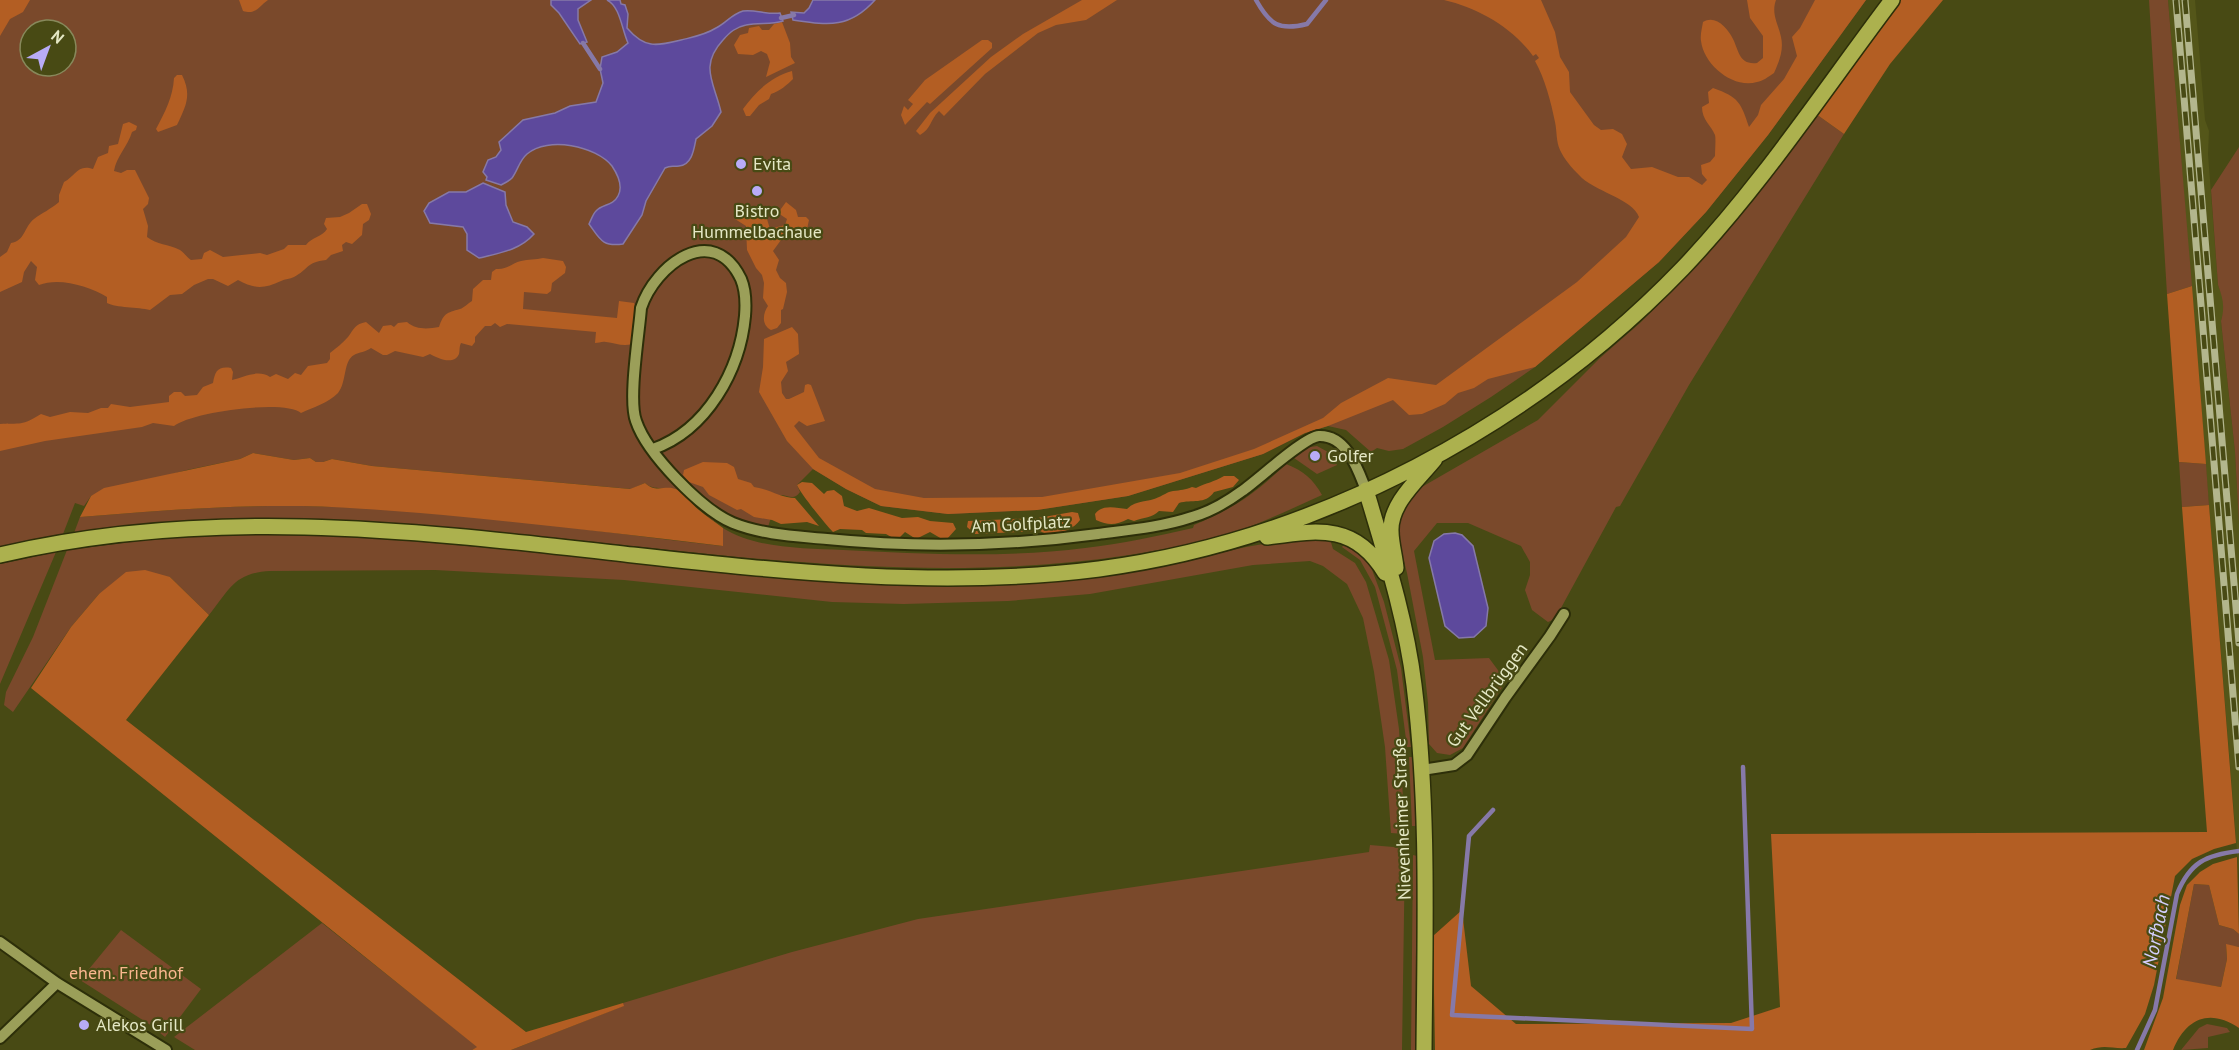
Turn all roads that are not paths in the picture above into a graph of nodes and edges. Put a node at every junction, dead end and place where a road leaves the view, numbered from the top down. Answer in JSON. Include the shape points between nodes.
{"nodes":[{"id":1,"x":1892,"y":0,"type":"edge"},
{"id":2,"x":653,"y":449,"type":"junction"},
{"id":3,"x":1438,"y":456,"type":"junction"},
{"id":4,"x":1366,"y":490,"type":"junction"},
{"id":5,"x":1235,"y":541,"type":"junction"},
{"id":6,"x":0,"y":555,"type":"edge"},
{"id":7,"x":1394,"y":589,"type":"junction"},
{"id":8,"x":1564,"y":614,"type":"dead end"},
{"id":9,"x":1422,"y":770,"type":"junction"},
{"id":10,"x":0,"y":942,"type":"edge"},
{"id":11,"x":57,"y":983,"type":"junction"},
{"id":12,"x":0,"y":1038,"type":"edge"},
{"id":13,"x":166,"y":1050,"type":"edge"},
{"id":14,"x":1424,"y":1050,"type":"edge"}],
"edges":[{"from":1,"to":3,"type":"main road","via":[[1761,176],[1680,270],[1582,360],[1520,405]]},
{"from":2,"to":2,"type":"street","name":"Am Golfplatz","via":[[674,440],[708,408],[731,370],[743,331],[746,301],[741,280],[731,265],[704,251],[691,252],[672,264],[649,291],[641,308],[634,411],[638,426]]},
{"from":2,"to":4,"type":"street","name":"Am Golfplatz","via":[[683,486],[730,522],[776,533],[862,542],[915,545],[1067,538],[1178,521],[1227,501],[1308,440],[1322,436],[1341,445],[1351,456]]},
{"from":3,"to":4,"type":"main road"},
{"from":3,"to":7,"type":"main road","via":[[1401,501],[1393,519]]},
{"from":4,"to":5,"type":"main road"},
{"from":4,"to":7,"type":"main road"},
{"from":5,"to":6,"type":"main road","via":[[1099,569],[966,577],[798,572],[456,535],[258,525],[153,530]]},
{"from":5,"to":7,"type":"main road","via":[[1336,532],[1370,552]]},
{"from":7,"to":9,"type":"main road","name":"Nievenheimer Straße","via":[[1414,684]]},
{"from":8,"to":9,"type":"street","name":"Gut Vellbrüggen","via":[[1467,755],[1454,765]]},
{"from":9,"to":14,"type":"main road","name":"Nievenheimer Straße"},
{"from":10,"to":11,"type":"street"},
{"from":11,"to":12,"type":"street"},
{"from":11,"to":13,"type":"street"}]}
